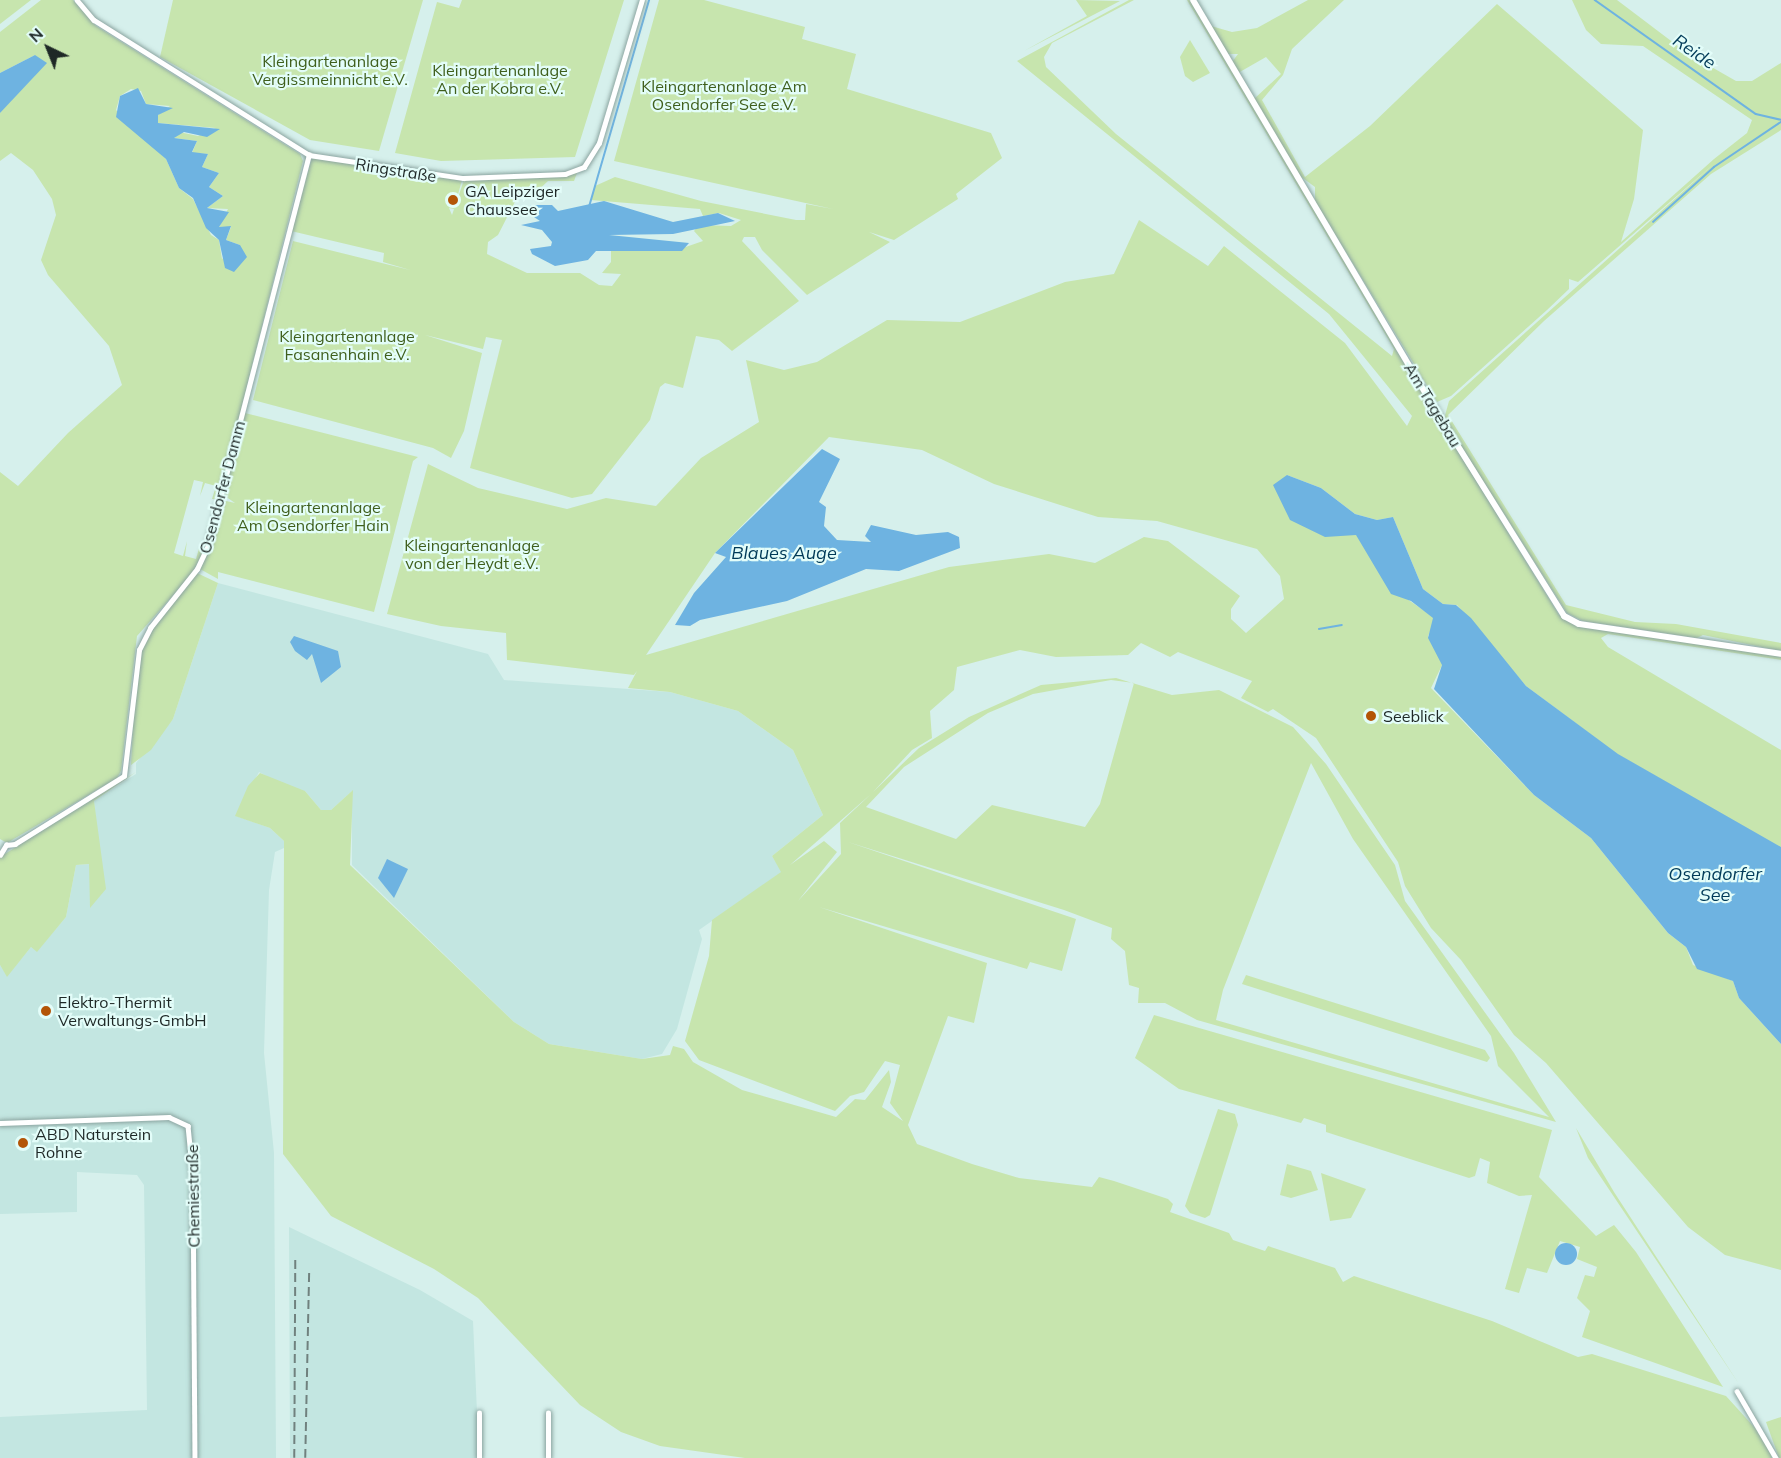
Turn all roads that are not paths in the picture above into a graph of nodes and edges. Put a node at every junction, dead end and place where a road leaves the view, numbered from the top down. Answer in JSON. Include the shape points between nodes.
{"nodes":[{"id":1,"x":77,"y":0,"type":"edge"},
{"id":2,"x":642,"y":0,"type":"edge"},
{"id":3,"x":1193,"y":0,"type":"edge"},
{"id":4,"x":309,"y":155,"type":"junction"},
{"id":5,"x":1781,"y":654,"type":"edge"},
{"id":6,"x":0,"y":843,"type":"edge"},
{"id":7,"x":6,"y":846,"type":"junction"},
{"id":8,"x":0,"y":855,"type":"edge"},
{"id":9,"x":0,"y":1123,"type":"edge"},
{"id":10,"x":1737,"y":1391,"type":"dead end"},
{"id":11,"x":479,"y":1413,"type":"dead end"},
{"id":12,"x":548,"y":1413,"type":"dead end"},
{"id":13,"x":195,"y":1458,"type":"edge"},
{"id":14,"x":479,"y":1458,"type":"edge"},
{"id":15,"x":548,"y":1458,"type":"edge"},
{"id":16,"x":1776,"y":1458,"type":"edge"}],
"edges":[{"from":1,"to":4,"type":"street","name":"Ringstraße","via":[[94,20]]},
{"from":2,"to":4,"type":"street","name":"Ringstraße","via":[[596,150],[579,170],[454,178]]},
{"from":3,"to":5,"type":"street","name":"Am Tagebau","via":[[1436,411],[1564,616],[1579,624]]},
{"from":4,"to":7,"type":"street","name":"Osendorfer Damm","via":[[211,536],[197,569],[150,627],[139,651],[124,776]]},
{"from":6,"to":7,"type":"street"},
{"from":7,"to":8,"type":"street"},
{"from":9,"to":13,"type":"street","name":"Chemiestraße","via":[[170,1117],[188,1126],[193,1176]]},
{"from":10,"to":16,"type":"street"},
{"from":11,"to":14,"type":"street"},
{"from":12,"to":15,"type":"street"}]}
